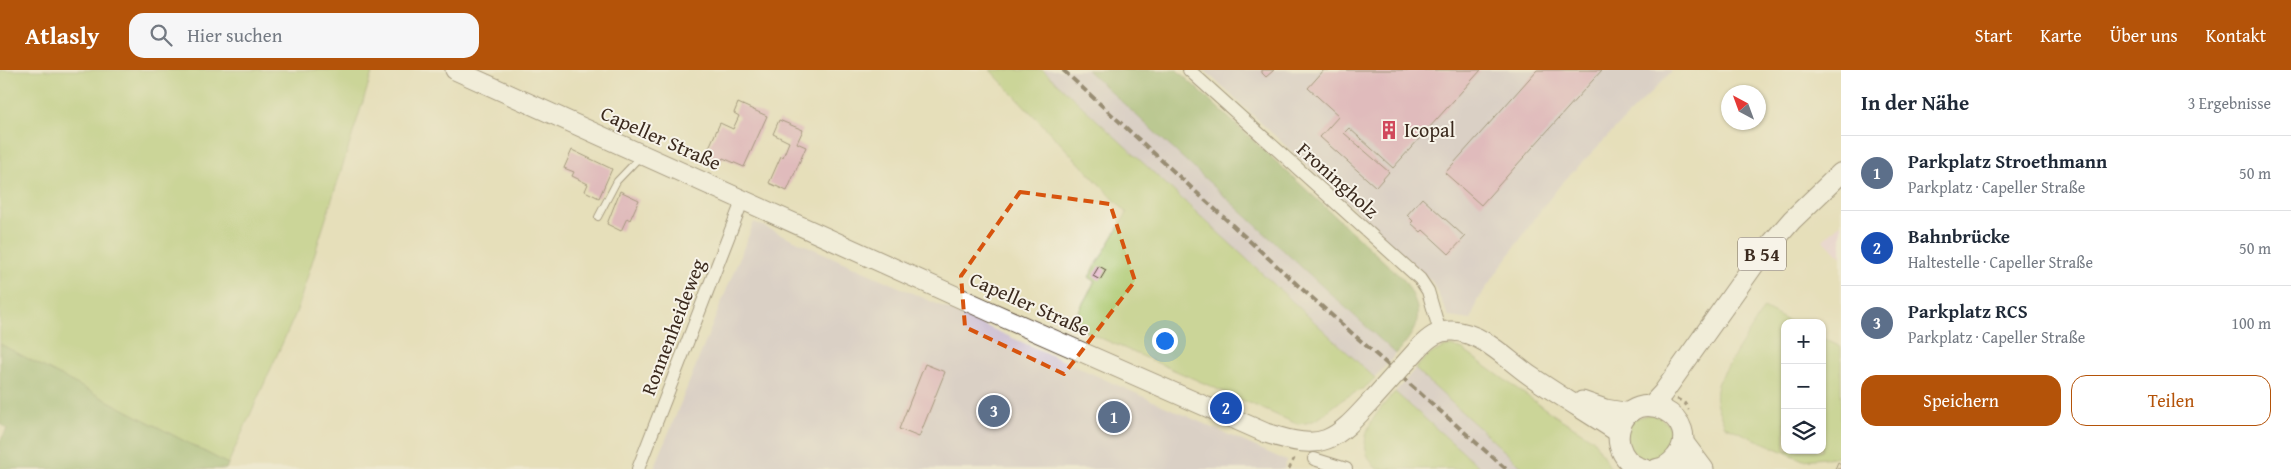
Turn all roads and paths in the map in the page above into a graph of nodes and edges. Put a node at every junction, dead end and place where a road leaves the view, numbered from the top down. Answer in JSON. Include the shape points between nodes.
{"nodes":[{"id":1,"x":455,"y":70,"type":"edge"},
{"id":2,"x":1189,"y":70,"type":"edge"},
{"id":3,"x":642,"y":154,"type":"junction"},
{"id":4,"x":1841,"y":173,"type":"edge"},
{"id":5,"x":743,"y":199,"type":"junction"},
{"id":6,"x":598,"y":217,"type":"dead end"},
{"id":7,"x":1440,"y":332,"type":"junction"},
{"id":8,"x":1555,"y":391,"type":"junction"},
{"id":9,"x":1671,"y":406,"type":"junction"},
{"id":10,"x":1630,"y":413,"type":"junction"},
{"id":11,"x":1618,"y":433,"type":"junction"},
{"id":12,"x":1683,"y":441,"type":"junction"},
{"id":13,"x":1314,"y":457,"type":"edge"},
{"id":14,"x":1633,"y":466,"type":"edge"},
{"id":15,"x":1672,"y":467,"type":"edge"},
{"id":16,"x":638,"y":469,"type":"edge"},
{"id":17,"x":1346,"y":469,"type":"edge"},
{"id":18,"x":1704,"y":469,"type":"edge"}],
"edges":[{"from":1,"to":3,"type":"street","name":"Capeller Straße"},
{"from":2,"to":7,"type":"street","name":"Froningholz","via":[[1420,279],[1428,291]]},
{"from":3,"to":5,"type":"street","name":"Capeller Straße"},
{"from":3,"to":6,"type":"lane","via":[[618,181]]},
{"from":4,"to":9,"type":"main road","number":"B 54","via":[[1792,220],[1758,259],[1696,346]]},
{"from":5,"to":13,"type":"street","name":"Capeller Straße","via":[[1232,418],[1304,443]]},
{"from":5,"to":16,"type":"street","name":"Ronnenheideweg"},
{"from":7,"to":8,"type":"street","via":[[1459,332],[1478,338]]},
{"from":7,"to":13,"type":"street","name":"Capeller Straße","bridge":true,"via":[[1418,349]]},
{"from":8,"to":10,"type":"street","via":[[1604,409]]},
{"from":8,"to":11,"type":"street"},
{"from":9,"to":10,"type":"main road","via":[[1644,406]]},
{"from":9,"to":12,"type":"main road"},
{"from":10,"to":11,"type":"main road"},
{"from":11,"to":14,"type":"main road","via":[[1618,442]]},
{"from":12,"to":15,"type":"main road"},
{"from":12,"to":18,"type":"street"},
{"from":13,"to":17,"type":"street"}]}
